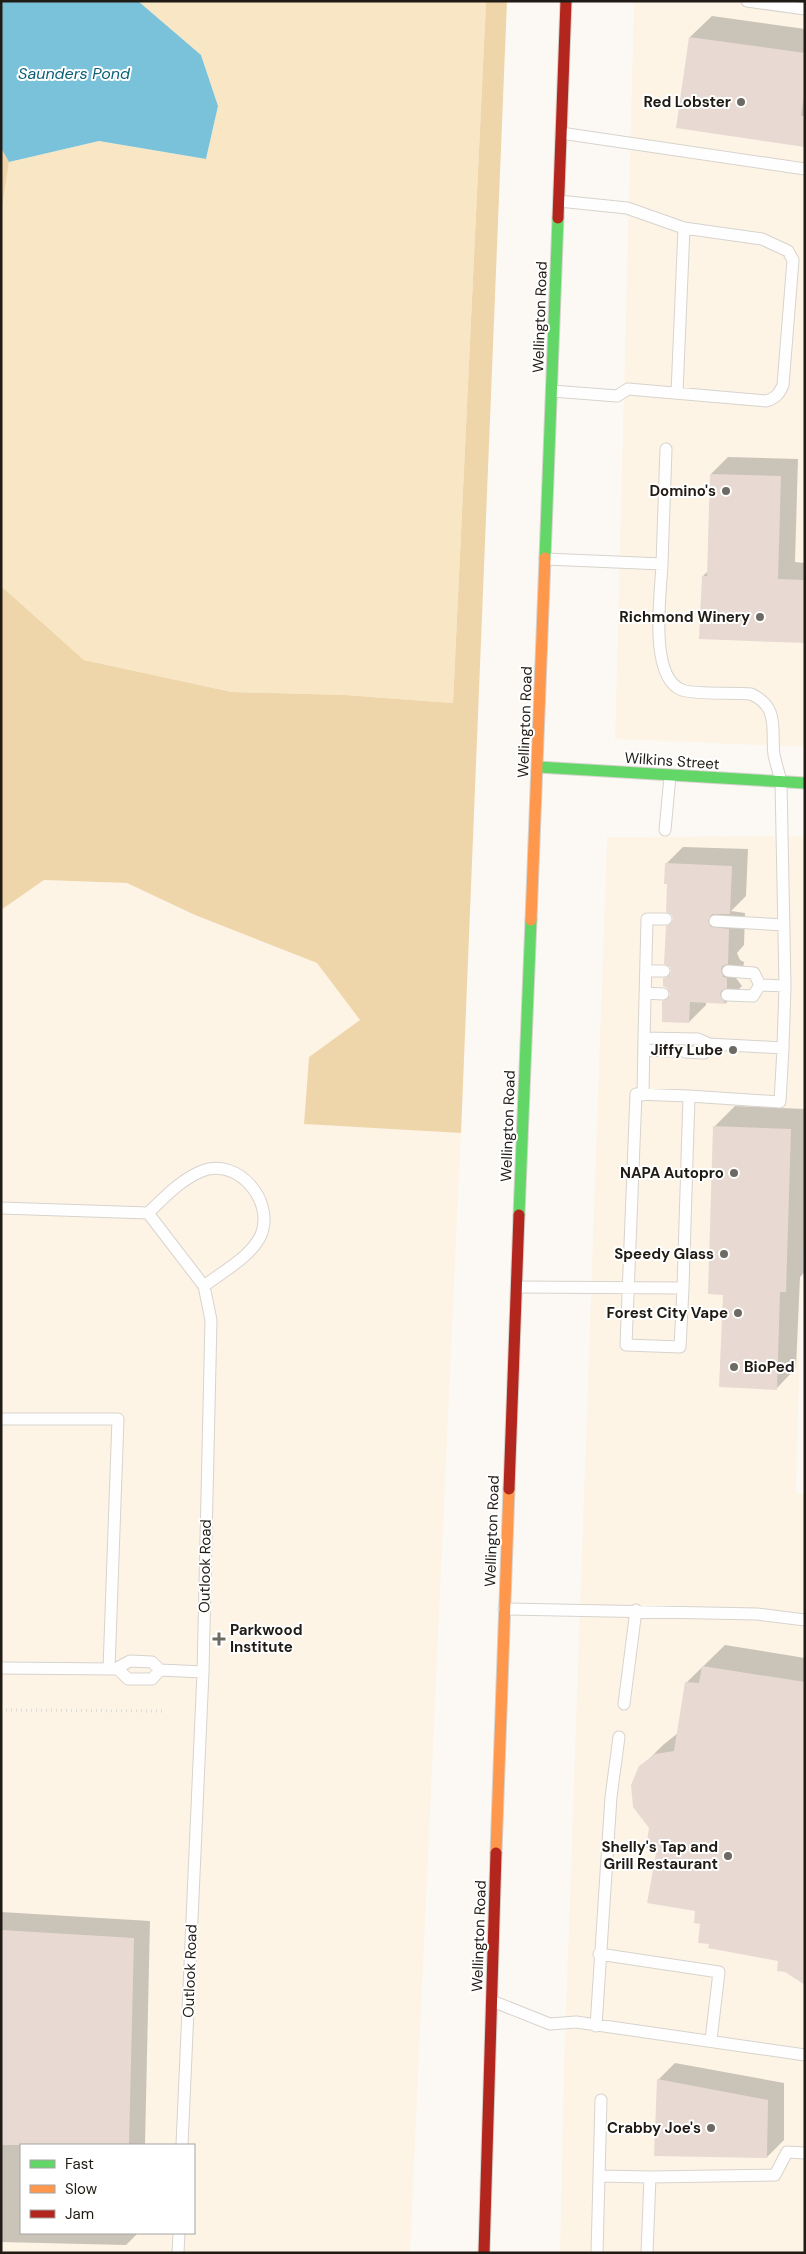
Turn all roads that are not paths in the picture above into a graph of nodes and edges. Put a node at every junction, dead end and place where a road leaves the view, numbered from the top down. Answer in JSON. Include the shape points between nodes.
{"nodes":[{"id":1,"x":566,"y":1,"type":"edge"},
{"id":2,"x":747,"y":1,"type":"edge"},
{"id":3,"x":805,"y":9,"type":"edge"},
{"id":4,"x":561,"y":133,"type":"junction"},
{"id":5,"x":805,"y":169,"type":"edge"},
{"id":6,"x":559,"y":201,"type":"junction"},
{"id":7,"x":684,"y":228,"type":"junction"},
{"id":8,"x":552,"y":392,"type":"junction"},
{"id":9,"x":677,"y":393,"type":"junction"},
{"id":10,"x":666,"y":449,"type":"dead end"},
{"id":11,"x":546,"y":559,"type":"junction"},
{"id":12,"x":662,"y":564,"type":"junction"},
{"id":13,"x":538,"y":767,"type":"junction"},
{"id":14,"x":670,"y":776,"type":"junction"},
{"id":15,"x":781,"y":782,"type":"junction"},
{"id":16,"x":805,"y":783,"type":"edge"},
{"id":17,"x":665,"y":830,"type":"dead end"},
{"id":18,"x":666,"y":919,"type":"dead end"},
{"id":19,"x":715,"y":921,"type":"dead end"},
{"id":20,"x":784,"y":925,"type":"junction"},
{"id":21,"x":646,"y":971,"type":"junction"},
{"id":22,"x":664,"y":971,"type":"dead end"},
{"id":23,"x":728,"y":971,"type":"dead end"},
{"id":24,"x":760,"y":984,"type":"junction"},
{"id":25,"x":785,"y":986,"type":"junction"},
{"id":26,"x":645,"y":993,"type":"junction"},
{"id":27,"x":663,"y":994,"type":"dead end"},
{"id":28,"x":726,"y":995,"type":"dead end"},
{"id":29,"x":644,"y":1038,"type":"junction"},
{"id":30,"x":709,"y":1044,"type":"junction"},
{"id":31,"x":782,"y":1048,"type":"junction"},
{"id":32,"x":644,"y":1050,"type":"junction"},
{"id":33,"x":643,"y":1095,"type":"junction"},
{"id":34,"x":690,"y":1096,"type":"junction"},
{"id":35,"x":1,"y":1208,"type":"edge"},
{"id":36,"x":148,"y":1213,"type":"junction"},
{"id":37,"x":204,"y":1286,"type":"junction"},
{"id":38,"x":517,"y":1286,"type":"junction"},
{"id":39,"x":629,"y":1287,"type":"junction"},
{"id":40,"x":683,"y":1288,"type":"junction"},
{"id":41,"x":1,"y":1419,"type":"edge"},
{"id":42,"x":504,"y":1609,"type":"junction"},
{"id":43,"x":636,"y":1610,"type":"junction"},
{"id":44,"x":805,"y":1620,"type":"edge"},
{"id":45,"x":1,"y":1668,"type":"edge"},
{"id":46,"x":113,"y":1669,"type":"junction"},
{"id":47,"x":160,"y":1670,"type":"junction"},
{"id":48,"x":203,"y":1672,"type":"junction"},
{"id":49,"x":624,"y":1704,"type":"dead end"},
{"id":50,"x":619,"y":1737,"type":"dead end"},
{"id":51,"x":599,"y":1954,"type":"junction"},
{"id":52,"x":492,"y":2001,"type":"junction"},
{"id":53,"x":596,"y":2026,"type":"junction"},
{"id":54,"x":711,"y":2040,"type":"junction"},
{"id":55,"x":805,"y":2055,"type":"edge"},
{"id":56,"x":600,"y":2100,"type":"dead end"},
{"id":57,"x":182,"y":2144,"type":"edge"},
{"id":58,"x":805,"y":2153,"type":"edge"},
{"id":59,"x":599,"y":2176,"type":"junction"},
{"id":60,"x":650,"y":2177,"type":"junction"},
{"id":61,"x":179,"y":2234,"type":"edge"},
{"id":62,"x":178,"y":2253,"type":"edge"},
{"id":63,"x":484,"y":2253,"type":"edge"},
{"id":64,"x":598,"y":2253,"type":"edge"},
{"id":65,"x":647,"y":2253,"type":"edge"}],
"edges":[{"from":1,"to":4,"type":"main road","name":"Wellington Road"},
{"from":2,"to":3,"type":"lane"},
{"from":4,"to":5,"type":"lane"},
{"from":4,"to":6,"type":"main road","name":"Wellington Road"},
{"from":6,"to":7,"type":"lane","via":[[627,208]]},
{"from":6,"to":8,"type":"main road","name":"Wellington Road"},
{"from":7,"to":9,"type":"lane"},
{"from":7,"to":9,"type":"lane","via":[[762,239],[788,251],[793,260],[783,385],[779,394],[766,401]]},
{"from":8,"to":9,"type":"lane","via":[[617,396],[628,389]]},
{"from":8,"to":11,"type":"main road","name":"Wellington Road"},
{"from":10,"to":12,"type":"lane"},
{"from":11,"to":12,"type":"lane"},
{"from":11,"to":13,"type":"main road","name":"Wellington Road"},
{"from":12,"to":15,"type":"lane","via":[[658,640],[668,677],[684,690],[759,697],[772,715],[774,754]]},
{"from":13,"to":14,"type":"main road","name":"Wilkins Street"},
{"from":13,"to":38,"type":"main road","name":"Wellington Road"},
{"from":14,"to":15,"type":"main road","name":"Wilkins Street"},
{"from":14,"to":17,"type":"lane"},
{"from":15,"to":16,"type":"main road","name":"Wilkins Street"},
{"from":15,"to":20,"type":"lane"},
{"from":18,"to":21,"type":"lane","via":[[647,919]]},
{"from":19,"to":20,"type":"lane"},
{"from":20,"to":25,"type":"lane"},
{"from":21,"to":22,"type":"lane"},
{"from":21,"to":26,"type":"lane"},
{"from":23,"to":24,"type":"lane","via":[[754,973]]},
{"from":24,"to":25,"type":"lane"},
{"from":24,"to":28,"type":"lane","via":[[753,996]]},
{"from":25,"to":31,"type":"lane"},
{"from":26,"to":27,"type":"lane"},
{"from":26,"to":29,"type":"lane"},
{"from":29,"to":30,"type":"lane","via":[[698,1039]]},
{"from":29,"to":32,"type":"lane"},
{"from":30,"to":31,"type":"lane"},
{"from":30,"to":32,"type":"lane","via":[[704,1053]]},
{"from":31,"to":34,"type":"lane","via":[[780,1102]]},
{"from":32,"to":33,"type":"lane"},
{"from":33,"to":34,"type":"lane"},
{"from":33,"to":39,"type":"lane","via":[[636,1094]]},
{"from":34,"to":40,"type":"lane"},
{"from":35,"to":36,"type":"lane"},
{"from":36,"to":37,"type":"lane","name":"Outlook Road"},
{"from":36,"to":37,"type":"lane","via":[[178,1184],[203,1170],[227,1169],[244,1178],[258,1195],[264,1213],[261,1234],[252,1249]]},
{"from":37,"to":48,"type":"lane","name":"Outlook Road","via":[[211,1320]]},
{"from":38,"to":39,"type":"lane"},
{"from":38,"to":42,"type":"main road","name":"Wellington Road"},
{"from":39,"to":40,"type":"lane"},
{"from":39,"to":40,"type":"lane","via":[[626,1345],[680,1347]]},
{"from":41,"to":46,"type":"lane","via":[[118,1419]]},
{"from":42,"to":43,"type":"lane"},
{"from":42,"to":52,"type":"main road","name":"Wellington Road"},
{"from":43,"to":44,"type":"lane","via":[[757,1614]]},
{"from":43,"to":49,"type":"lane"},
{"from":45,"to":46,"type":"lane"},
{"from":46,"to":47,"type":"lane","via":[[130,1661],[152,1662]]},
{"from":46,"to":47,"type":"lane","via":[[128,1679],[152,1679]]},
{"from":47,"to":48,"type":"lane"},
{"from":48,"to":57,"type":"lane","name":"Outlook Road"},
{"from":50,"to":51,"type":"lane","via":[[610,1797]]},
{"from":51,"to":53,"type":"lane"},
{"from":51,"to":54,"type":"lane","via":[[719,1972]]},
{"from":52,"to":53,"type":"lane","via":[[550,2024],[576,2022]]},
{"from":52,"to":63,"type":"main road","name":"Wellington Road"},
{"from":53,"to":54,"type":"lane"},
{"from":54,"to":55,"type":"lane"},
{"from":56,"to":59,"type":"lane"},
{"from":58,"to":60,"type":"lane","via":[[787,2152],[776,2175]]},
{"from":59,"to":60,"type":"lane"},
{"from":59,"to":64,"type":"lane"},
{"from":60,"to":65,"type":"lane"},
{"from":61,"to":62,"type":"lane"}]}
